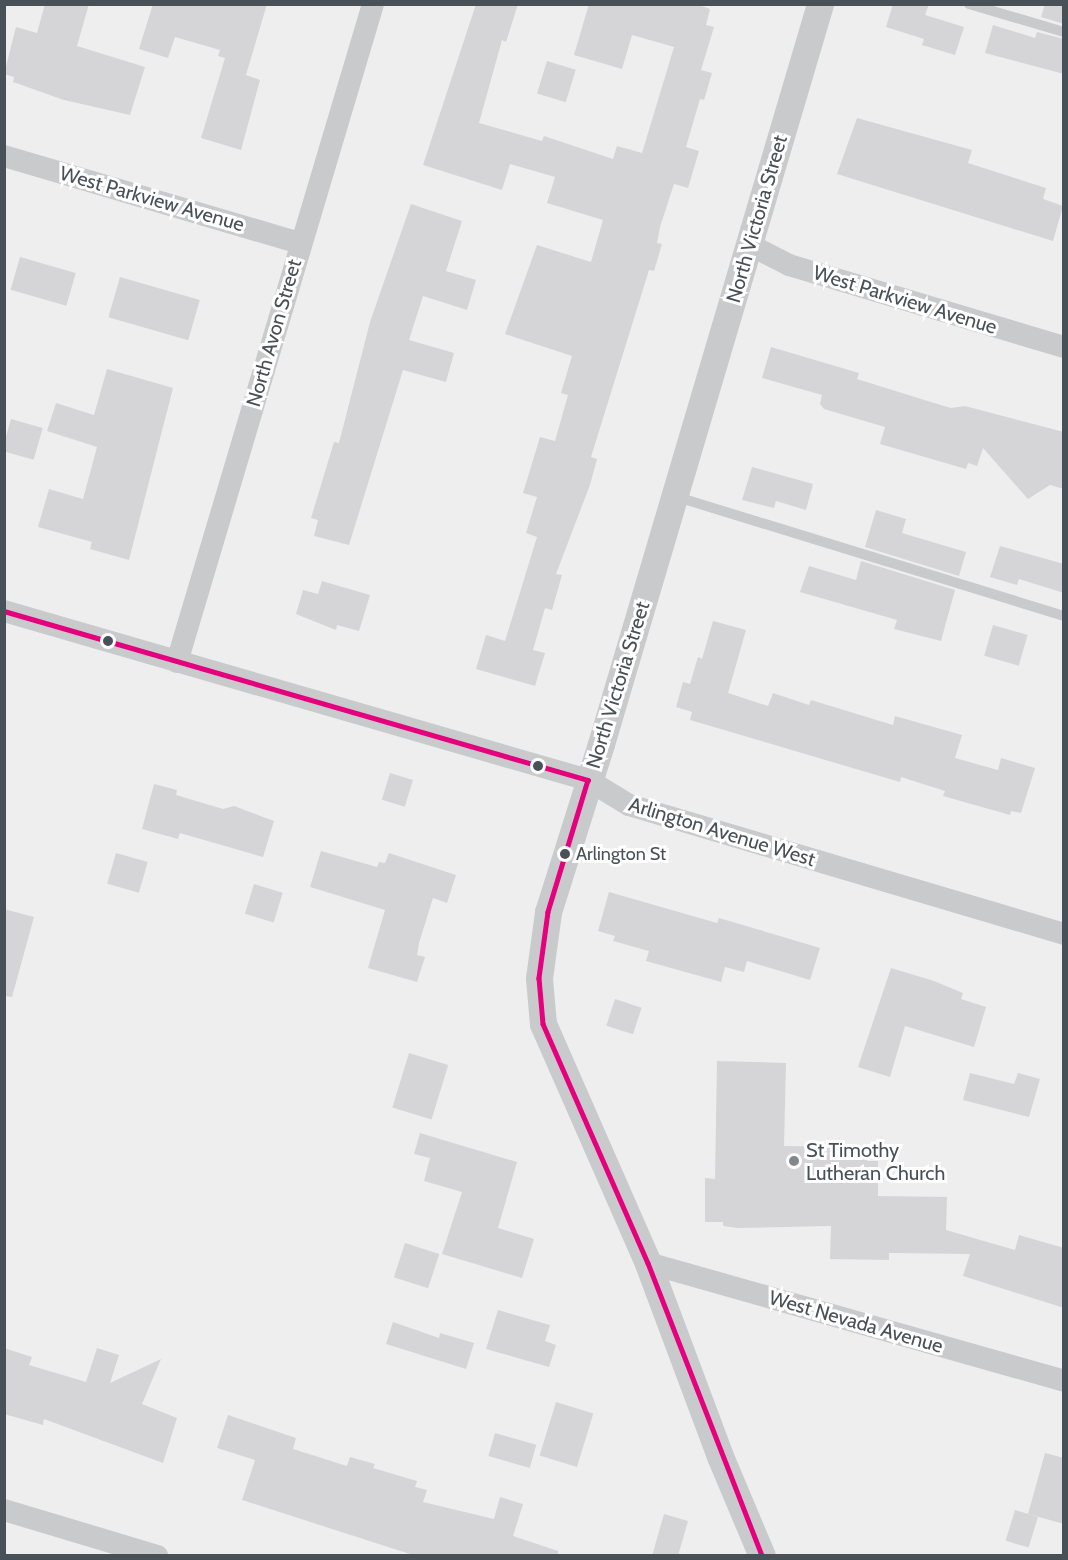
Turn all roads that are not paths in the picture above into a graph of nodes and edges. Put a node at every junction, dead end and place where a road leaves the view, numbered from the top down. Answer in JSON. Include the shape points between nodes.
{"nodes":[{"id":1,"x":373,"y":4,"type":"edge"},
{"id":2,"x":820,"y":4,"type":"edge"},
{"id":3,"x":969,"y":4,"type":"edge"},
{"id":4,"x":1064,"y":32,"type":"edge"},
{"id":5,"x":4,"y":156,"type":"edge"},
{"id":6,"x":300,"y":243,"type":"junction"},
{"id":7,"x":750,"y":245,"type":"junction"},
{"id":8,"x":1064,"y":347,"type":"edge"},
{"id":9,"x":674,"y":496,"type":"junction"},
{"id":10,"x":4,"y":611,"type":"edge"},
{"id":11,"x":1064,"y":616,"type":"edge"},
{"id":12,"x":177,"y":662,"type":"junction"},
{"id":13,"x":588,"y":780,"type":"junction"},
{"id":14,"x":1064,"y":934,"type":"edge"},
{"id":15,"x":648,"y":1263,"type":"junction"},
{"id":16,"x":1064,"y":1381,"type":"edge"},
{"id":17,"x":4,"y":1510,"type":"edge"},
{"id":18,"x":157,"y":1556,"type":"edge"},
{"id":19,"x":762,"y":1556,"type":"edge"}],
"edges":[{"from":1,"to":6,"type":"street","name":"North Avon Street"},
{"from":2,"to":7,"type":"street","name":"North Victoria Street"},
{"from":3,"to":4,"type":"lane"},
{"from":5,"to":6,"type":"street","name":"West Parkview Avenue"},
{"from":6,"to":12,"type":"street","name":"North Avon Street"},
{"from":7,"to":8,"type":"street","name":"West Parkview Avenue","via":[[789,265]]},
{"from":7,"to":9,"type":"street","name":"North Victoria Street"},
{"from":9,"to":11,"type":"lane"},
{"from":9,"to":13,"type":"street","name":"North Victoria Street"},
{"from":10,"to":12,"type":"street","name":"Arlington Avenue West"},
{"from":12,"to":13,"type":"street","name":"Arlington Avenue West"},
{"from":13,"to":14,"type":"street","name":"Arlington Avenue West","via":[[628,805]]},
{"from":13,"to":15,"type":"street","name":"North Victoria Street","via":[[548,912],[539,978],[543,1024]]},
{"from":15,"to":16,"type":"street","name":"West Nevada Avenue"},
{"from":15,"to":19,"type":"street","name":"North Victoria Street"},
{"from":17,"to":18,"type":"street"}]}
